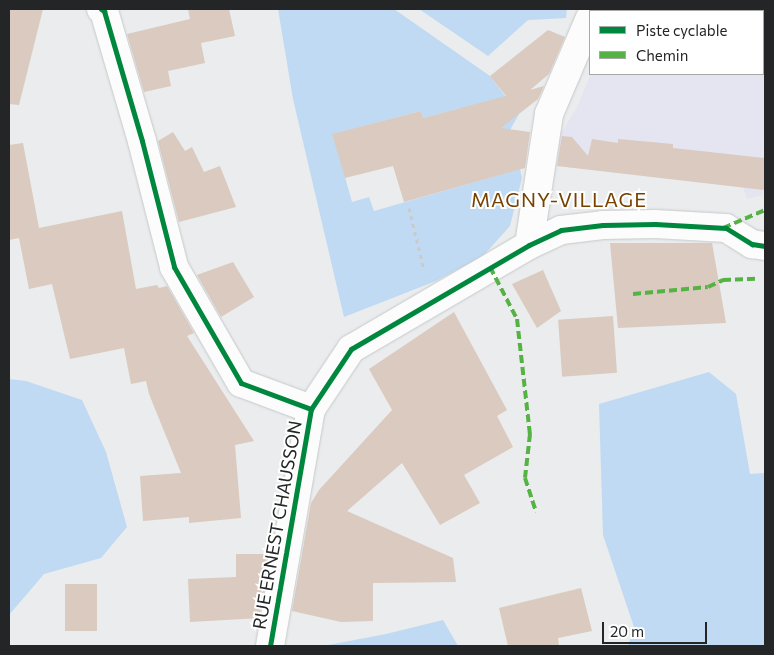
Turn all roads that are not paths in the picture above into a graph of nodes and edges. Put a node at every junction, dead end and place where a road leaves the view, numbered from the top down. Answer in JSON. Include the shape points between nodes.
{"nodes":[{"id":1,"x":101,"y":9,"type":"edge"},
{"id":2,"x":589,"y":20,"type":"edge"},
{"id":3,"x":529,"y":245,"type":"junction"},
{"id":4,"x":759,"y":245,"type":"edge"},
{"id":5,"x":311,"y":409,"type":"junction"},
{"id":6,"x":270,"y":646,"type":"edge"}],
"edges":[{"from":1,"to":5,"type":"street","via":[[142,141],[174,268],[241,383]]},
{"from":2,"to":3,"type":"street","via":[[549,114]]},
{"from":3,"to":4,"type":"street","name":"RUE ERNEST CHAUSSON","via":[[561,230],[655,224],[726,228]]},
{"from":3,"to":5,"type":"street","name":"RUE ERNEST CHAUSSON","via":[[351,349]]},
{"from":5,"to":6,"type":"street","name":"RUE ERNEST CHAUSSON"}]}
